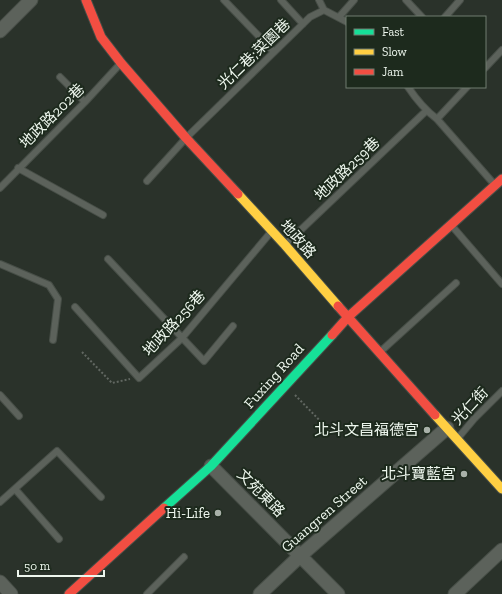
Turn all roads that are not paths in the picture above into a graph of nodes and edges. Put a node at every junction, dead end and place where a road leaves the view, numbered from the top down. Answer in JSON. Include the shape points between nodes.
{"nodes":[{"id":1,"x":31,"y":0,"type":"edge"},
{"id":2,"x":86,"y":0,"type":"edge"},
{"id":3,"x":224,"y":0,"type":"edge"},
{"id":4,"x":282,"y":0,"type":"edge"},
{"id":5,"x":319,"y":0,"type":"edge"},
{"id":6,"x":354,"y":0,"type":"edge"},
{"id":7,"x":406,"y":0,"type":"edge"},
{"id":8,"x":460,"y":0,"type":"edge"},
{"id":9,"x":324,"y":10,"type":"junction"},
{"id":10,"x":421,"y":16,"type":"edge"},
{"id":11,"x":445,"y":16,"type":"edge"},
{"id":12,"x":339,"y":17,"type":"junction"},
{"id":13,"x":346,"y":21,"type":"edge"},
{"id":14,"x":303,"y":24,"type":"junction"},
{"id":15,"x":0,"y":31,"type":"edge"},
{"id":16,"x":502,"y":50,"type":"edge"},
{"id":17,"x":274,"y":52,"type":"junction"},
{"id":18,"x":121,"y":63,"type":"junction"},
{"id":19,"x":486,"y":67,"type":"edge"},
{"id":20,"x":60,"y":77,"type":"dead end"},
{"id":21,"x":409,"y":88,"type":"edge"},
{"id":22,"x":466,"y":88,"type":"edge"},
{"id":23,"x":85,"y":102,"type":"junction"},
{"id":24,"x":426,"y":111,"type":"junction"},
{"id":25,"x":437,"y":119,"type":"junction"},
{"id":26,"x":186,"y":138,"type":"junction"},
{"id":27,"x":18,"y":168,"type":"junction"},
{"id":28,"x":148,"y":181,"type":"dead end"},
{"id":29,"x":500,"y":181,"type":"edge"},
{"id":30,"x":0,"y":188,"type":"edge"},
{"id":31,"x":103,"y":214,"type":"dead end"},
{"id":32,"x":451,"y":225,"type":"junction"},
{"id":33,"x":272,"y":231,"type":"junction"},
{"id":34,"x":285,"y":245,"type":"junction"},
{"id":35,"x":108,"y":259,"type":"dead end"},
{"id":36,"x":0,"y":264,"type":"edge"},
{"id":37,"x":456,"y":283,"type":"dead end"},
{"id":38,"x":502,"y":284,"type":"edge"},
{"id":39,"x":75,"y":307,"type":"dead end"},
{"id":40,"x":348,"y":317,"type":"junction"},
{"id":41,"x":233,"y":326,"type":"dead end"},
{"id":42,"x":182,"y":338,"type":"junction"},
{"id":43,"x":53,"y":340,"type":"dead end"},
{"id":44,"x":379,"y":353,"type":"junction"},
{"id":45,"x":502,"y":391,"type":"edge"},
{"id":46,"x":0,"y":395,"type":"edge"},
{"id":47,"x":19,"y":416,"type":"dead end"},
{"id":48,"x":447,"y":428,"type":"junction"},
{"id":49,"x":457,"y":439,"type":"junction"},
{"id":50,"x":211,"y":466,"type":"junction"},
{"id":51,"x":14,"y":489,"type":"junction"},
{"id":52,"x":502,"y":489,"type":"edge"},
{"id":53,"x":101,"y":497,"type":"dead end"},
{"id":54,"x":0,"y":502,"type":"edge"},
{"id":55,"x":59,"y":539,"type":"dead end"},
{"id":56,"x":502,"y":550,"type":"edge"},
{"id":57,"x":300,"y":556,"type":"junction"},
{"id":58,"x":184,"y":557,"type":"dead end"},
{"id":59,"x":0,"y":582,"type":"edge"},
{"id":60,"x":11,"y":594,"type":"edge"},
{"id":61,"x":69,"y":594,"type":"edge"},
{"id":62,"x":147,"y":594,"type":"edge"},
{"id":63,"x":260,"y":594,"type":"edge"},
{"id":64,"x":338,"y":594,"type":"edge"},
{"id":65,"x":455,"y":594,"type":"edge"}],
"edges":[{"from":1,"to":15,"type":"street"},
{"from":2,"to":18,"type":"street","name":"地政路","via":[[101,37]]},
{"from":3,"to":17,"type":"lane"},
{"from":4,"to":14,"type":"lane"},
{"from":5,"to":9,"type":"lane"},
{"from":6,"to":12,"type":"lane"},
{"from":7,"to":10,"type":"lane"},
{"from":8,"to":11,"type":"lane"},
{"from":9,"to":12,"type":"lane"},
{"from":9,"to":14,"type":"lane","name":"光仁巷;菜園巷"},
{"from":12,"to":13,"type":"lane"},
{"from":14,"to":17,"type":"lane","name":"光仁巷;菜園巷"},
{"from":16,"to":19,"type":"lane"},
{"from":17,"to":26,"type":"lane","name":"光仁巷;菜園巷"},
{"from":18,"to":23,"type":"lane","name":"地政路202巷"},
{"from":18,"to":26,"type":"street","name":"地政路"},
{"from":20,"to":23,"type":"lane"},
{"from":21,"to":24,"type":"lane"},
{"from":22,"to":25,"type":"lane"},
{"from":23,"to":27,"type":"lane","name":"地政路202巷"},
{"from":24,"to":25,"type":"lane"},
{"from":24,"to":34,"type":"lane","name":"地政路259巷"},
{"from":25,"to":29,"type":"lane"},
{"from":26,"to":28,"type":"lane","name":"光仁巷;菜園巷"},
{"from":26,"to":33,"type":"street","name":"地政路"},
{"from":27,"to":30,"type":"lane","name":"地政路202巷"},
{"from":27,"to":31,"type":"lane"},
{"from":29,"to":32,"type":"street","name":"Fuxing Road"},
{"from":32,"to":38,"type":"lane"},
{"from":32,"to":40,"type":"street","name":"Fuxing Road"},
{"from":33,"to":34,"type":"street","name":"地政路"},
{"from":33,"to":42,"type":"lane","name":"地政路256巷"},
{"from":34,"to":40,"type":"street","name":"地政路"},
{"from":35,"to":42,"type":"lane"},
{"from":36,"to":43,"type":"lane","via":[[49,285],[58,299]]},
{"from":37,"to":44,"type":"lane"},
{"from":39,"to":42,"type":"lane","name":"地政路256巷","via":[[139,378]]},
{"from":40,"to":44,"type":"street","name":"地政路"},
{"from":40,"to":50,"type":"street","name":"Fuxing Road"},
{"from":41,"to":42,"type":"lane","via":[[204,361]]},
{"from":44,"to":48,"type":"street","name":"地政路"},
{"from":45,"to":49,"type":"lane","name":"光仁街"},
{"from":46,"to":47,"type":"lane"},
{"from":48,"to":49,"type":"street","name":"地政路"},
{"from":48,"to":57,"type":"street","name":"Guangren Street"},
{"from":49,"to":52,"type":"street","name":"地政路"},
{"from":50,"to":57,"type":"street","name":"文苑東路"},
{"from":50,"to":61,"type":"street","name":"Fuxing Road"},
{"from":51,"to":53,"type":"lane","via":[[57,451]]},
{"from":51,"to":54,"type":"lane"},
{"from":51,"to":55,"type":"lane"},
{"from":56,"to":65,"type":"street"},
{"from":57,"to":63,"type":"street","name":"Guangren Street"},
{"from":57,"to":64,"type":"street","name":"文苑東路"},
{"from":58,"to":62,"type":"lane"},
{"from":59,"to":60,"type":"street"}]}
